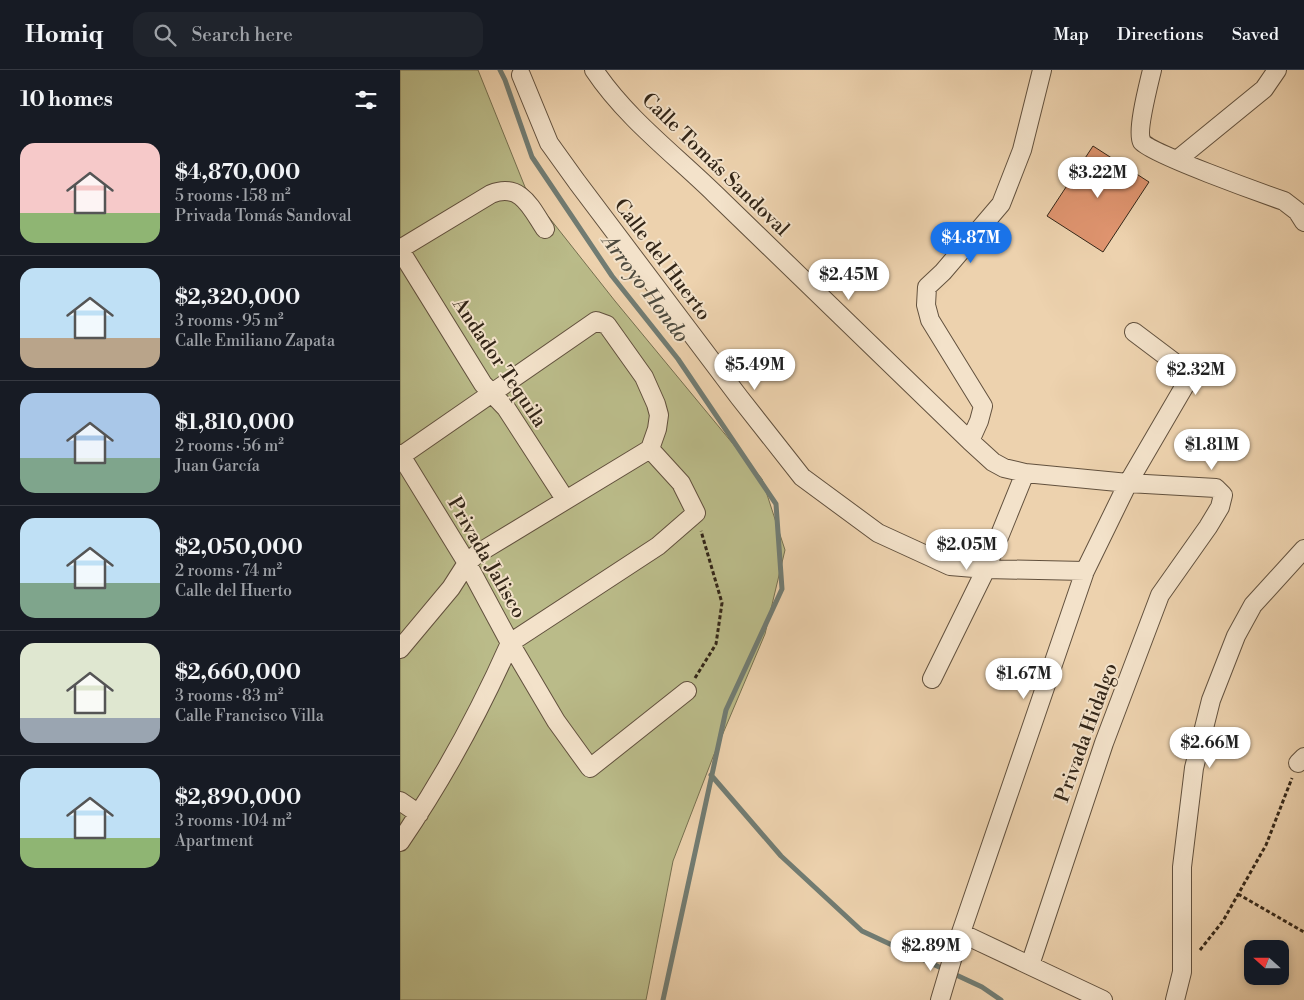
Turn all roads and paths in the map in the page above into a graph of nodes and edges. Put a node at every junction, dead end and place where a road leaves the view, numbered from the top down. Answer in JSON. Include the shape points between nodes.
{"nodes":[{"id":1,"x":594,"y":70,"type":"edge"},
{"id":2,"x":1042,"y":70,"type":"edge"},
{"id":3,"x":1152,"y":70,"type":"edge"},
{"id":4,"x":1277,"y":70,"type":"edge"},
{"id":5,"x":522,"y":75,"type":"dead end"},
{"id":6,"x":1177,"y":160,"type":"junction"},
{"id":7,"x":1304,"y":222,"type":"edge"},
{"id":8,"x":546,"y":229,"type":"dead end"},
{"id":9,"x":400,"y":249,"type":"edge"},
{"id":10,"x":1134,"y":332,"type":"dead end"},
{"id":11,"x":492,"y":393,"type":"junction"},
{"id":12,"x":970,"y":441,"type":"junction"},
{"id":13,"x":650,"y":449,"type":"junction"},
{"id":14,"x":401,"y":455,"type":"edge"},
{"id":15,"x":1025,"y":473,"type":"junction"},
{"id":16,"x":1128,"y":483,"type":"junction"},
{"id":17,"x":565,"y":499,"type":"junction"},
{"id":18,"x":696,"y":513,"type":"junction"},
{"id":19,"x":1304,"y":549,"type":"edge"},
{"id":20,"x":467,"y":564,"type":"junction"},
{"id":21,"x":986,"y":569,"type":"junction"},
{"id":22,"x":1085,"y":571,"type":"junction"},
{"id":23,"x":510,"y":643,"type":"junction"},
{"id":24,"x":400,"y":649,"type":"edge"},
{"id":25,"x":932,"y":679,"type":"dead end"},
{"id":26,"x":686,"y":691,"type":"joint"},
{"id":27,"x":1301,"y":760,"type":"edge"},
{"id":28,"x":400,"y":801,"type":"edge"},
{"id":29,"x":419,"y":814,"type":"junction"},
{"id":30,"x":400,"y":842,"type":"edge"},
{"id":31,"x":1238,"y":894,"type":"junction"},
{"id":32,"x":1304,"y":932,"type":"edge"},
{"id":33,"x":961,"y":933,"type":"junction"},
{"id":34,"x":1199,"y":950,"type":"dead end"},
{"id":35,"x":1030,"y":966,"type":"junction"},
{"id":36,"x":940,"y":1000,"type":"edge"},
{"id":37,"x":1103,"y":1000,"type":"edge"},
{"id":38,"x":1175,"y":1000,"type":"edge"}],
"edges":[{"from":1,"to":12,"type":"street","name":"Calle Tomás Sandoval","via":[[634,118]]},
{"from":2,"to":12,"type":"street","via":[[1022,150],[1001,204],[927,287],[926,305],[930,320],[983,406]]},
{"from":3,"to":6,"type":"street","via":[[1140,132],[1142,142]]},
{"from":4,"to":6,"type":"street","via":[[1264,89]]},
{"from":5,"to":21,"type":"street","name":"Calle del Huerto","via":[[549,142],[802,477],[878,533],[950,566]]},
{"from":6,"to":7,"type":"street","via":[[1284,202],[1297,211]]},
{"from":8,"to":9,"type":"street","via":[[520,194],[500,190]]},
{"from":9,"to":11,"type":"street","name":"Andador Tequila","via":[[483,384]]},
{"from":10,"to":16,"type":"street","via":[[1191,375]]},
{"from":11,"to":13,"type":"street","via":[[592,323],[600,322],[607,325],[644,377],[656,404],[659,415]]},
{"from":11,"to":14,"type":"street"},
{"from":11,"to":17,"type":"street","name":"Andador Tequila","via":[[506,408]]},
{"from":12,"to":15,"type":"street","name":"Calle Tomás Sandoval","via":[[993,462]]},
{"from":13,"to":17,"type":"street"},
{"from":13,"to":18,"type":"street","via":[[681,483]]},
{"from":14,"to":20,"type":"street","name":"Privada Jalisco"},
{"from":15,"to":16,"type":"street","name":"Calle Tomás Sandoval"},
{"from":15,"to":21,"type":"street"},
{"from":16,"to":22,"type":"street"},
{"from":16,"to":35,"type":"street","name":"Privada Hidalgo","via":[[1216,488],[1223,495],[1208,527],[1160,595],[1104,743]]},
{"from":17,"to":20,"type":"street","via":[[477,554]]},
{"from":18,"to":23,"type":"street","via":[[658,546]]},
{"from":18,"to":26,"type":"path","via":[[722,604],[716,644]]},
{"from":19,"to":38,"type":"street","via":[[1253,605],[1236,636],[1211,700],[1190,798],[1182,867],[1182,972]]},
{"from":20,"to":23,"type":"street","name":"Privada Jalisco"},
{"from":20,"to":24,"type":"street"},
{"from":21,"to":22,"type":"street","name":"Calle del Huerto"},
{"from":21,"to":25,"type":"street"},
{"from":22,"to":33,"type":"street"},
{"from":23,"to":26,"type":"street","via":[[556,721],[590,768]]},
{"from":23,"to":29,"type":"street","name":"Privada Jalisco","via":[[459,748]]},
{"from":27,"to":31,"type":"path","via":[[1266,844]]},
{"from":28,"to":29,"type":"street"},
{"from":29,"to":30,"type":"street","name":"Privada Jalisco"},
{"from":31,"to":32,"type":"path"},
{"from":31,"to":34,"type":"path","via":[[1223,921]]},
{"from":33,"to":35,"type":"street"},
{"from":33,"to":36,"type":"street"},
{"from":35,"to":37,"type":"street"}]}
